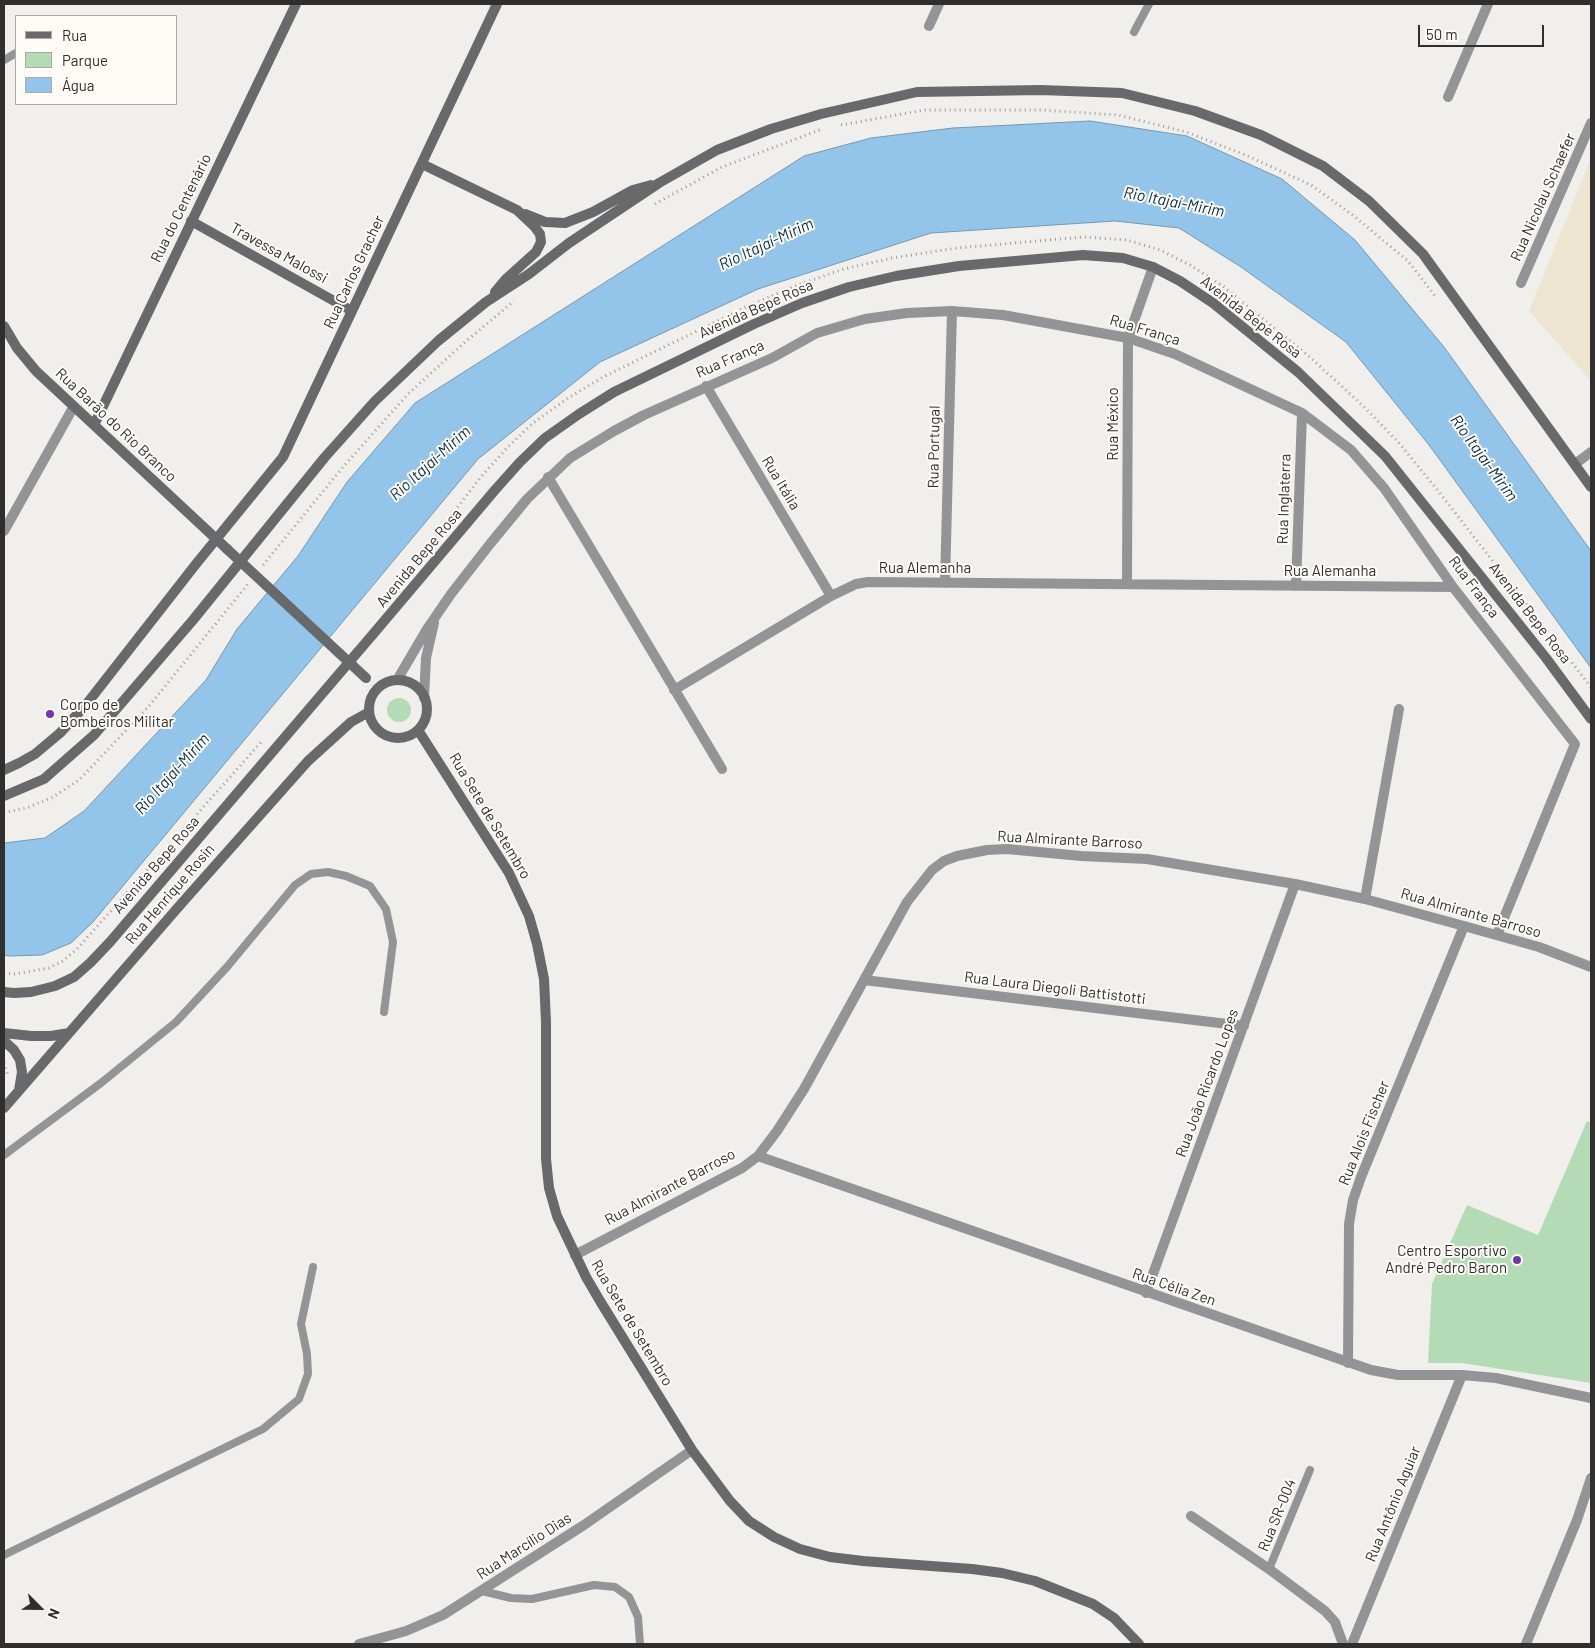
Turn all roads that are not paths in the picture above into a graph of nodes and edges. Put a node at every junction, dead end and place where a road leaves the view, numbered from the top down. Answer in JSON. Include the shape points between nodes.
{"nodes":[{"id":1,"x":296,"y":4,"type":"edge"},
{"id":2,"x":497,"y":4,"type":"edge"},
{"id":3,"x":939,"y":4,"type":"edge"},
{"id":4,"x":1149,"y":4,"type":"edge"},
{"id":5,"x":1488,"y":4,"type":"edge"},
{"id":6,"x":929,"y":26,"type":"dead end"},
{"id":7,"x":1134,"y":32,"type":"dead end"},
{"id":8,"x":15,"y":54,"type":"edge"},
{"id":9,"x":4,"y":60,"type":"edge"},
{"id":10,"x":1448,"y":97,"type":"dead end"},
{"id":11,"x":1591,"y":123,"type":"edge"},
{"id":12,"x":422,"y":164,"type":"junction"},
{"id":13,"x":659,"y":183,"type":"junction"},
{"id":14,"x":517,"y":210,"type":"junction"},
{"id":15,"x":191,"y":221,"type":"junction"},
{"id":16,"x":1153,"y":268,"type":"junction"},
{"id":17,"x":1521,"y":283,"type":"dead end"},
{"id":18,"x":486,"y":302,"type":"junction"},
{"id":19,"x":952,"y":311,"type":"junction"},
{"id":20,"x":352,"y":312,"type":"junction"},
{"id":21,"x":4,"y":326,"type":"edge"},
{"id":22,"x":1128,"y":338,"type":"junction"},
{"id":23,"x":706,"y":386,"type":"junction"},
{"id":24,"x":74,"y":406,"type":"junction"},
{"id":25,"x":1302,"y":413,"type":"junction"},
{"id":26,"x":94,"y":425,"type":"junction"},
{"id":27,"x":1591,"y":452,"type":"edge"},
{"id":28,"x":1575,"y":464,"type":"junction"},
{"id":29,"x":548,"y":477,"type":"junction"},
{"id":30,"x":1591,"y":487,"type":"edge"},
{"id":31,"x":4,"y":531,"type":"edge"},
{"id":32,"x":216,"y":539,"type":"junction"},
{"id":33,"x":946,"y":583,"type":"junction"},
{"id":34,"x":1127,"y":584,"type":"junction"},
{"id":35,"x":1296,"y":586,"type":"junction"},
{"id":36,"x":1453,"y":587,"type":"junction"},
{"id":37,"x":830,"y":596,"type":"junction"},
{"id":38,"x":436,"y":615,"type":"junction"},
{"id":39,"x":397,"y":680,"type":"junction"},
{"id":40,"x":378,"y":689,"type":"junction"},
{"id":41,"x":674,"y":690,"type":"junction"},
{"id":42,"x":424,"y":698,"type":"junction"},
{"id":43,"x":1399,"y":709,"type":"dead end"},
{"id":44,"x":369,"y":712,"type":"junction"},
{"id":45,"x":1591,"y":719,"type":"edge"},
{"id":46,"x":418,"y":730,"type":"junction"},
{"id":47,"x":722,"y":769,"type":"dead end"},
{"id":48,"x":4,"y":770,"type":"edge"},
{"id":49,"x":4,"y":796,"type":"edge"},
{"id":50,"x":1295,"y":884,"type":"junction"},
{"id":51,"x":1365,"y":899,"type":"junction"},
{"id":52,"x":1464,"y":926,"type":"junction"},
{"id":53,"x":1497,"y":936,"type":"junction"},
{"id":54,"x":1591,"y":967,"type":"edge"},
{"id":55,"x":864,"y":980,"type":"junction"},
{"id":56,"x":4,"y":992,"type":"edge"},
{"id":57,"x":384,"y":1012,"type":"dead end"},
{"id":58,"x":1244,"y":1026,"type":"junction"},
{"id":59,"x":69,"y":1033,"type":"junction"},
{"id":60,"x":4,"y":1034,"type":"edge"},
{"id":61,"x":4,"y":1041,"type":"edge"},
{"id":62,"x":19,"y":1090,"type":"junction"},
{"id":63,"x":4,"y":1108,"type":"edge"},
{"id":64,"x":4,"y":1155,"type":"edge"},
{"id":65,"x":758,"y":1156,"type":"junction"},
{"id":66,"x":575,"y":1255,"type":"junction"},
{"id":67,"x":313,"y":1267,"type":"dead end"},
{"id":68,"x":1146,"y":1293,"type":"junction"},
{"id":69,"x":1348,"y":1363,"type":"junction"},
{"id":70,"x":1462,"y":1375,"type":"junction"},
{"id":71,"x":1591,"y":1398,"type":"edge"},
{"id":72,"x":692,"y":1450,"type":"junction"},
{"id":73,"x":1310,"y":1470,"type":"dead end"},
{"id":74,"x":1591,"y":1478,"type":"edge"},
{"id":75,"x":1191,"y":1516,"type":"dead end"},
{"id":76,"x":4,"y":1555,"type":"edge"},
{"id":77,"x":1269,"y":1570,"type":"junction"},
{"id":78,"x":482,"y":1590,"type":"junction"},
{"id":79,"x":359,"y":1644,"type":"edge"},
{"id":80,"x":640,"y":1644,"type":"edge"},
{"id":81,"x":1140,"y":1644,"type":"edge"},
{"id":82,"x":1343,"y":1644,"type":"edge"},
{"id":83,"x":1352,"y":1644,"type":"edge"},
{"id":84,"x":1526,"y":1644,"type":"edge"}],
"edges":[{"from":1,"to":15,"type":"main road","name":"Rua do Centenário"},
{"from":2,"to":12,"type":"main road","name":"Rua Carlos Gracher"},
{"from":3,"to":6,"type":"street"},
{"from":4,"to":7,"type":"lane"},
{"from":5,"to":10,"type":"street"},
{"from":8,"to":9,"type":"lane"},
{"from":11,"to":17,"type":"street","name":"Rua Nicolau Schaefer"},
{"from":12,"to":14,"type":"main road"},
{"from":12,"to":20,"type":"main road","name":"Rua Carlos Gracher"},
{"from":13,"to":14,"type":"main road","via":[[633,190],[565,223],[545,222]]},
{"from":13,"to":18,"type":"main road"},
{"from":13,"to":28,"type":"main road","via":[[717,150],[771,129],[917,92],[1041,90],[1122,94],[1195,111],[1261,135],[1323,166],[1369,201],[1423,254]]},
{"from":14,"to":18,"type":"main road","via":[[540,234],[541,242],[536,252]]},
{"from":15,"to":20,"type":"main road","name":"Travessa Malossi"},
{"from":15,"to":26,"type":"main road","name":"Rua do Centenário"},
{"from":16,"to":22,"type":"street","name":"Rua México"},
{"from":16,"to":45,"type":"main road","name":"Avenida Bepe Rosa","via":[[1180,281],[1245,328],[1298,372],[1385,456]]},
{"from":16,"to":56,"type":"main road","name":"Avenida Bepe Rosa","via":[[1123,258],[1083,255],[959,266],[849,287],[754,324],[614,392],[578,414],[545,438],[495,490],[90,963],[74,977],[55,986],[31,992]]},
{"from":18,"to":49,"type":"main road","via":[[438,341],[375,401],[94,735],[44,779]]},
{"from":19,"to":22,"type":"street","name":"Rua França","via":[[1003,314]]},
{"from":19,"to":23,"type":"street","name":"Rua França","via":[[865,319],[817,334],[772,358]]},
{"from":19,"to":33,"type":"street","name":"Rua Portugal"},
{"from":20,"to":32,"type":"main road","name":"Rua Carlos Gracher","via":[[283,457]]},
{"from":21,"to":24,"type":"main road","name":"Rua Barão do Rio Branco","via":[[36,371]]},
{"from":22,"to":25,"type":"street","name":"Rua França","via":[[1175,354]]},
{"from":22,"to":34,"type":"street","name":"Rua México"},
{"from":23,"to":29,"type":"street","name":"Rua França","via":[[614,431],[570,458]]},
{"from":23,"to":37,"type":"street","name":"Rua Itália"},
{"from":24,"to":26,"type":"main road","name":"Rua Barão do Rio Branco"},
{"from":24,"to":31,"type":"street"},
{"from":25,"to":35,"type":"street","name":"Rua Inglaterra"},
{"from":25,"to":36,"type":"street","name":"Rua França","via":[[1351,450],[1366,466]]},
{"from":26,"to":32,"type":"main road","name":"Rua Barão do Rio Branco"},
{"from":27,"to":28,"type":"street"},
{"from":28,"to":30,"type":"main road"},
{"from":29,"to":38,"type":"street","name":"Rua França","via":[[490,544]]},
{"from":29,"to":41,"type":"street"},
{"from":32,"to":40,"type":"main road","name":"Rua Barão do Rio Branco","bridge":true},
{"from":32,"to":48,"type":"main road","name":"Rua Carlos Gracher","via":[[85,706],[35,754]]},
{"from":33,"to":34,"type":"street","name":"Rua Alemanha"},
{"from":33,"to":37,"type":"street","name":"Rua Alemanha","via":[[862,583],[845,587]]},
{"from":34,"to":35,"type":"street","name":"Rua Alemanha"},
{"from":35,"to":36,"type":"street","name":"Rua Alemanha"},
{"from":36,"to":53,"type":"street","name":"Rua França","via":[[1575,744]]},
{"from":37,"to":41,"type":"street","name":"Rua Alemanha"},
{"from":38,"to":39,"type":"street","name":"Rua França"},
{"from":38,"to":42,"type":"street","name":"Rua França","via":[[426,658]]},
{"from":39,"to":40,"type":"main road"},
{"from":39,"to":42,"type":"main road","via":[[414,685]]},
{"from":40,"to":44,"type":"main road","via":[[372,696]]},
{"from":41,"to":47,"type":"street"},
{"from":42,"to":46,"type":"main road","via":[[426,714]]},
{"from":43,"to":51,"type":"street"},
{"from":44,"to":46,"type":"main road","via":[[377,728],[393,738],[402,738]]},
{"from":44,"to":59,"type":"main road","name":"Rua Henrique Rosin","via":[[351,722],[308,761]]},
{"from":46,"to":66,"type":"main road","name":"Rua Sete de Setembro","via":[[509,873],[532,925],[544,979],[549,1188],[557,1216]]},
{"from":50,"to":51,"type":"street","name":"Rua Almirante Barroso"},
{"from":50,"to":55,"type":"street","name":"Rua Almirante Barroso","via":[[1147,859],[1007,849],[970,853],[944,861],[921,882]]},
{"from":50,"to":58,"type":"street","name":"Rua João Ricardo Lopes"},
{"from":51,"to":52,"type":"street","name":"Rua Almirante Barroso"},
{"from":52,"to":53,"type":"street","name":"Rua Almirante Barroso"},
{"from":52,"to":69,"type":"street","name":"Rua Alois Fischer","via":[[1353,1200],[1349,1224]]},
{"from":53,"to":54,"type":"street","name":"Rua Almirante Barroso","via":[[1540,947]]},
{"from":55,"to":58,"type":"street","name":"Rua Laura Diegoli Battistotti"},
{"from":55,"to":65,"type":"street","name":"Rua Almirante Barroso","via":[[800,1096]]},
{"from":57,"to":64,"type":"lane","via":[[393,942],[386,909],[370,886],[328,872],[311,874],[295,885],[176,1022]]},
{"from":58,"to":68,"type":"street","name":"Rua João Ricardo Lopes"},
{"from":59,"to":60,"type":"main road","via":[[51,1036]]},
{"from":59,"to":62,"type":"main road","name":"Rua Henrique Rosin"},
{"from":61,"to":62,"type":"main road","via":[[20,1060]]},
{"from":62,"to":63,"type":"main road","name":"Rua Henrique Rosin"},
{"from":65,"to":66,"type":"street","name":"Rua Almirante Barroso","via":[[742,1168]]},
{"from":65,"to":68,"type":"street","name":"Rua Célia Zen"},
{"from":66,"to":72,"type":"main road","name":"Rua Sete de Setembro"},
{"from":67,"to":76,"type":"lane","via":[[301,1319],[308,1374],[299,1398],[263,1429]]},
{"from":68,"to":69,"type":"street","name":"Rua Célia Zen"},
{"from":69,"to":70,"type":"street","name":"Rua Célia Zen","via":[[1398,1375]]},
{"from":70,"to":71,"type":"street","name":"Rua Célia Zen","via":[[1496,1378]]},
{"from":70,"to":83,"type":"street","name":"Rua Antônio Aguiar"},
{"from":72,"to":78,"type":"street","name":"Rua Marcílio Dias"},
{"from":72,"to":81,"type":"main road","name":"Rua Sete de Setembro","via":[[730,1501],[749,1520],[800,1549],[830,1557],[972,1569],[1035,1581],[1093,1604],[1114,1618]]},
{"from":73,"to":77,"type":"lane","name":"Rua SR-004"},
{"from":74,"to":84,"type":"street"},
{"from":75,"to":77,"type":"street"},
{"from":77,"to":82,"type":"street","via":[[1325,1611],[1336,1622]]},
{"from":78,"to":79,"type":"street","name":"Rua Marcílio Dias","via":[[443,1614],[406,1631]]},
{"from":78,"to":80,"type":"lane","via":[[511,1598],[532,1599],[594,1585],[616,1587],[629,1597],[638,1617]]}]}
